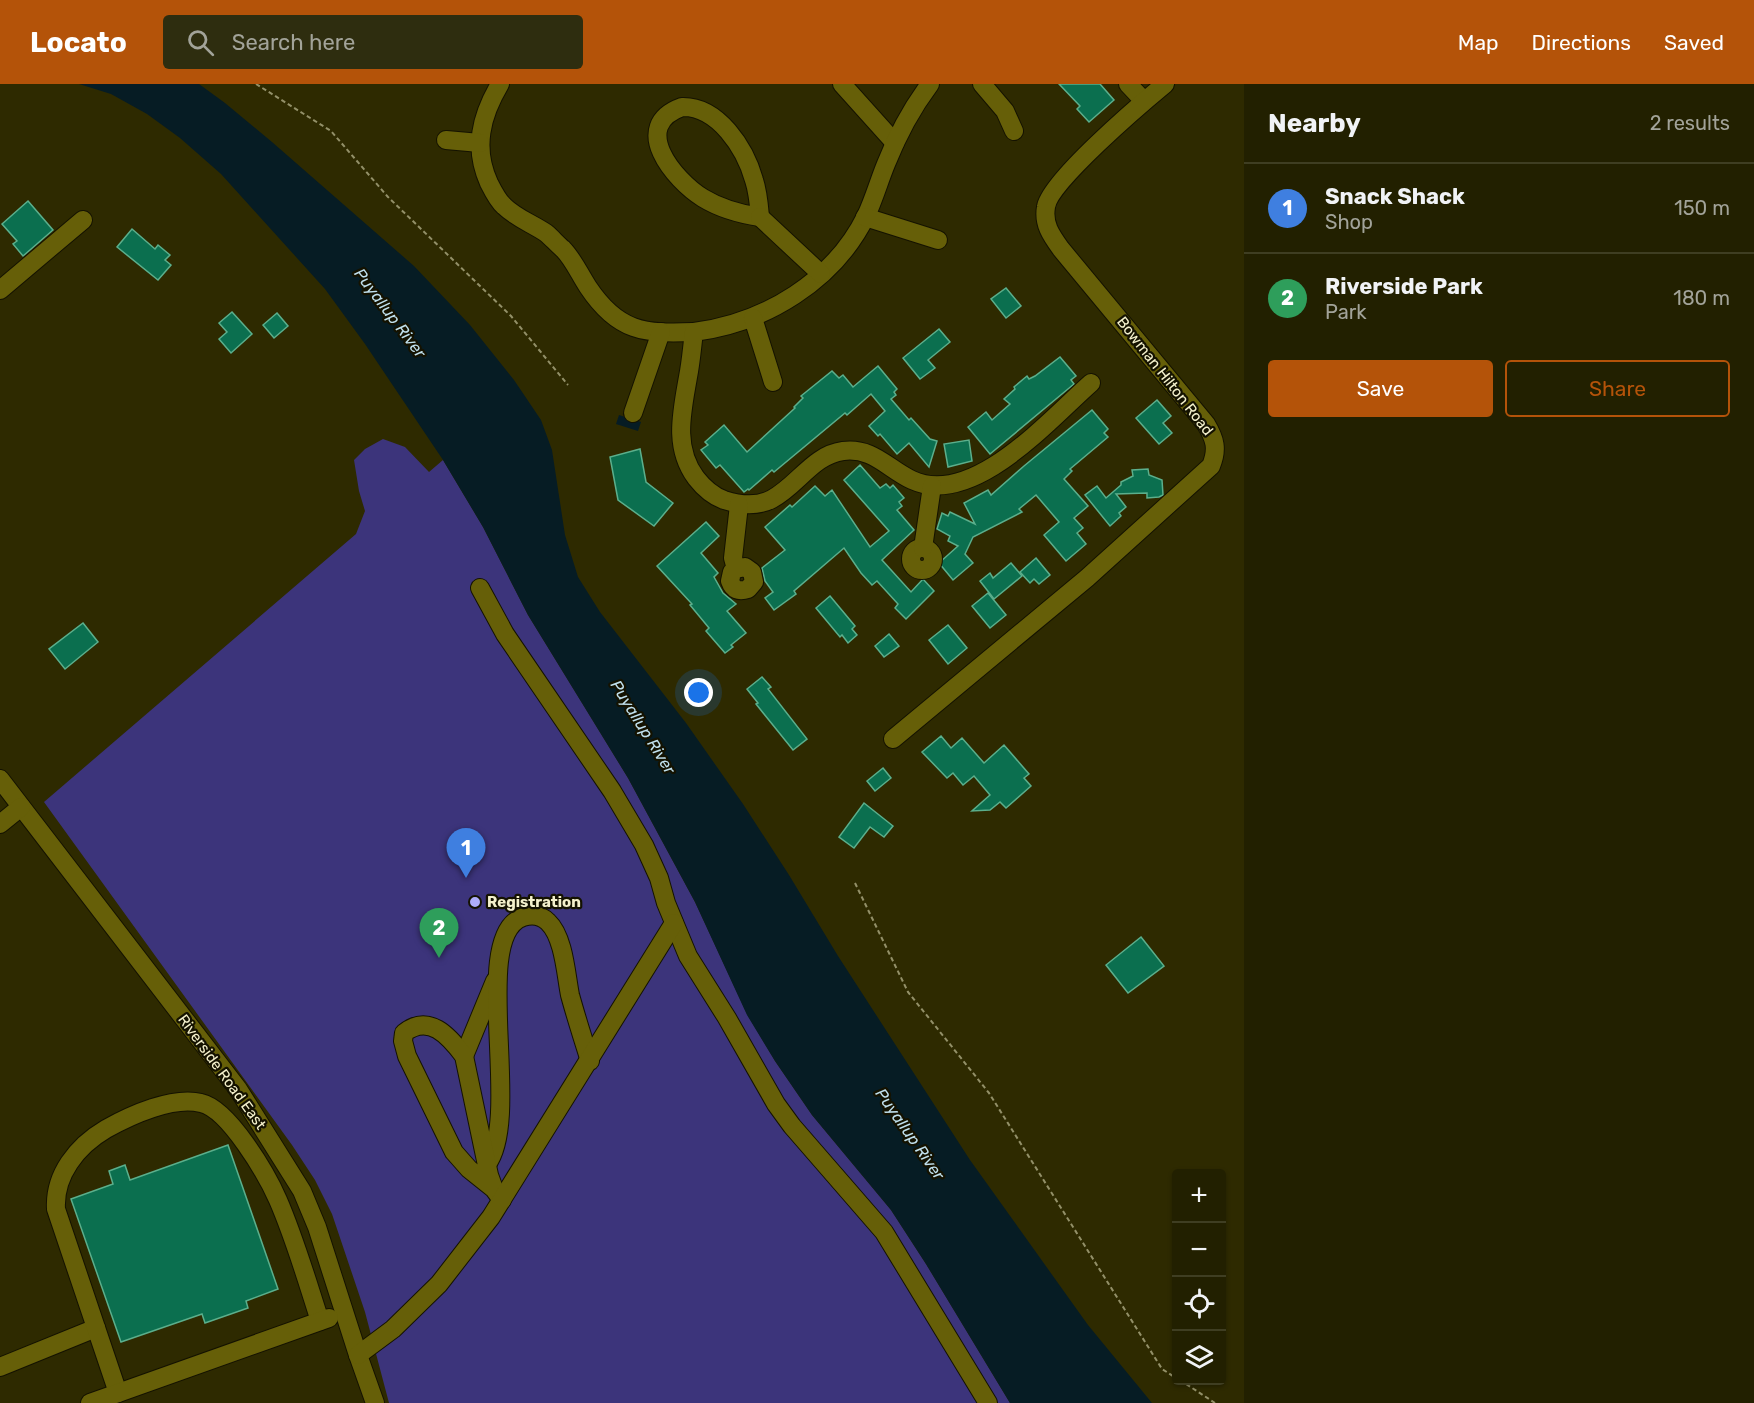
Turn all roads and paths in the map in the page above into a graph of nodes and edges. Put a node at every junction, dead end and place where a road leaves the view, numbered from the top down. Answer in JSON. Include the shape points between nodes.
{"nodes":[{"id":1,"x":256,"y":84,"type":"edge"},
{"id":2,"x":500,"y":84,"type":"edge"},
{"id":3,"x":842,"y":84,"type":"edge"},
{"id":4,"x":930,"y":84,"type":"edge"},
{"id":5,"x":982,"y":84,"type":"edge"},
{"id":6,"x":1128,"y":84,"type":"edge"},
{"id":7,"x":1165,"y":84,"type":"edge"},
{"id":8,"x":1144,"y":101,"type":"junction"},
{"id":9,"x":1014,"y":131,"type":"dead end"},
{"id":10,"x":446,"y":140,"type":"dead end"},
{"id":11,"x":480,"y":143,"type":"junction"},
{"id":12,"x":895,"y":143,"type":"junction"},
{"id":13,"x":760,"y":217,"type":"junction"},
{"id":14,"x":865,"y":217,"type":"junction"},
{"id":15,"x":83,"y":220,"type":"dead end"},
{"id":16,"x":938,"y":240,"type":"dead end"},
{"id":17,"x":821,"y":274,"type":"junction"},
{"id":18,"x":0,"y":290,"type":"edge"},
{"id":19,"x":753,"y":318,"type":"junction"},
{"id":20,"x":661,"y":332,"type":"junction"},
{"id":21,"x":694,"y":332,"type":"junction"},
{"id":22,"x":773,"y":381,"type":"dead end"},
{"id":23,"x":1091,"y":383,"type":"dead end"},
{"id":24,"x":568,"y":385,"type":"dead end"},
{"id":25,"x":633,"y":412,"type":"dead end"},
{"id":26,"x":932,"y":486,"type":"junction"},
{"id":27,"x":739,"y":505,"type":"junction"},
{"id":28,"x":923,"y":548,"type":"dead end"},
{"id":29,"x":736,"y":569,"type":"dead end"},
{"id":30,"x":480,"y":588,"type":"dead end"},
{"id":31,"x":893,"y":739,"type":"dead end"},
{"id":32,"x":0,"y":779,"type":"edge"},
{"id":33,"x":21,"y":807,"type":"junction"},
{"id":34,"x":0,"y":824,"type":"edge"},
{"id":35,"x":855,"y":883,"type":"dead end"},
{"id":36,"x":674,"y":923,"type":"junction"},
{"id":37,"x":496,"y":976,"type":"junction"},
{"id":38,"x":464,"y":1056,"type":"junction"},
{"id":39,"x":590,"y":1061,"type":"junction"},
{"id":40,"x":487,"y":1164,"type":"junction"},
{"id":41,"x":498,"y":1195,"type":"junction"},
{"id":42,"x":345,"y":1312,"type":"junction"},
{"id":43,"x":320,"y":1321,"type":"junction"},
{"id":44,"x":96,"y":1328,"type":"junction"},
{"id":45,"x":358,"y":1355,"type":"junction"},
{"id":46,"x":0,"y":1367,"type":"edge"},
{"id":47,"x":1172,"y":1375,"type":"edge"},
{"id":48,"x":1187,"y":1385,"type":"edge"},
{"id":49,"x":118,"y":1393,"type":"junction"},
{"id":50,"x":90,"y":1403,"type":"edge"},
{"id":51,"x":375,"y":1403,"type":"edge"},
{"id":52,"x":988,"y":1403,"type":"edge"},
{"id":53,"x":1215,"y":1403,"type":"edge"}],
"edges":[{"from":1,"to":24,"type":"path","via":[[331,131],[388,197],[511,316]]},
{"from":2,"to":11,"type":"street","via":[[482,123]]},
{"from":3,"to":12,"type":"street"},
{"from":4,"to":12,"type":"street"},
{"from":5,"to":9,"type":"street","via":[[1005,111]]},
{"from":6,"to":8,"type":"street"},
{"from":7,"to":8,"type":"street","name":"Bowman Hilton Road"},
{"from":8,"to":31,"type":"street","name":"Bowman Hilton Road","via":[[1055,187],[1047,200],[1045,222],[1061,249],[1206,424],[1216,442],[1214,459],[1211,466],[1087,578]]},
{"from":10,"to":11,"type":"street"},
{"from":11,"to":20,"type":"street","via":[[487,178],[504,206],[548,234],[566,252],[603,308],[644,331]]},
{"from":12,"to":14,"type":"street"},
{"from":13,"to":13,"type":"street","via":[[750,169],[722,125],[702,109],[693,107],[682,107],[664,117],[658,144],[679,177],[712,202]]},
{"from":13,"to":17,"type":"street"},
{"from":14,"to":16,"type":"street"},
{"from":14,"to":17,"type":"street"},
{"from":15,"to":18,"type":"street"},
{"from":17,"to":19,"type":"street","via":[[782,303]]},
{"from":19,"to":21,"type":"street"},
{"from":19,"to":22,"type":"street"},
{"from":20,"to":21,"type":"street"},
{"from":20,"to":25,"type":"street"},
{"from":21,"to":27,"type":"street","via":[[681,408],[682,450],[703,486],[717,497]]},
{"from":23,"to":26,"type":"street","via":[[999,464],[969,480]]},
{"from":26,"to":27,"type":"street","via":[[909,478],[868,453],[846,451],[826,456],[770,500]]},
{"from":26,"to":28,"type":"street"},
{"from":27,"to":29,"type":"street"},
{"from":30,"to":36,"type":"street","via":[[505,634],[644,845]]},
{"from":32,"to":33,"type":"street","name":"Riverside Road East"},
{"from":33,"to":34,"type":"street"},
{"from":33,"to":42,"type":"street","name":"Riverside Road East","via":[[238,1089],[274,1144],[306,1200]]},
{"from":35,"to":47,"type":"path","via":[[908,992],[989,1093],[1162,1369]]},
{"from":36,"to":39,"type":"street"},
{"from":36,"to":52,"type":"street","via":[[687,956],[776,1104],[884,1232]]},
{"from":37,"to":38,"type":"street"},
{"from":37,"to":39,"type":"street","via":[[503,940],[511,926],[519,918],[531,915],[548,922],[556,933]]},
{"from":37,"to":40,"type":"street","via":[[501,1056],[499,1119],[492,1158]]},
{"from":38,"to":40,"type":"street"},
{"from":38,"to":41,"type":"street","via":[[447,1036],[428,1026],[416,1026],[404,1033],[404,1049],[454,1152]]},
{"from":39,"to":41,"type":"street"},
{"from":40,"to":41,"type":"street"},
{"from":41,"to":45,"type":"street","via":[[491,1217],[439,1284],[393,1329]]},
{"from":42,"to":43,"type":"street"},
{"from":42,"to":45,"type":"street","name":"Riverside Road East"},
{"from":43,"to":44,"type":"street","via":[[277,1197],[241,1136],[215,1109],[188,1101],[136,1114],[105,1130],[73,1158],[61,1177],[56,1209]]},
{"from":43,"to":49,"type":"street"},
{"from":44,"to":46,"type":"street"},
{"from":44,"to":49,"type":"street"},
{"from":45,"to":51,"type":"street","name":"Riverside Road East"},
{"from":48,"to":53,"type":"path"},
{"from":49,"to":50,"type":"street"}]}
